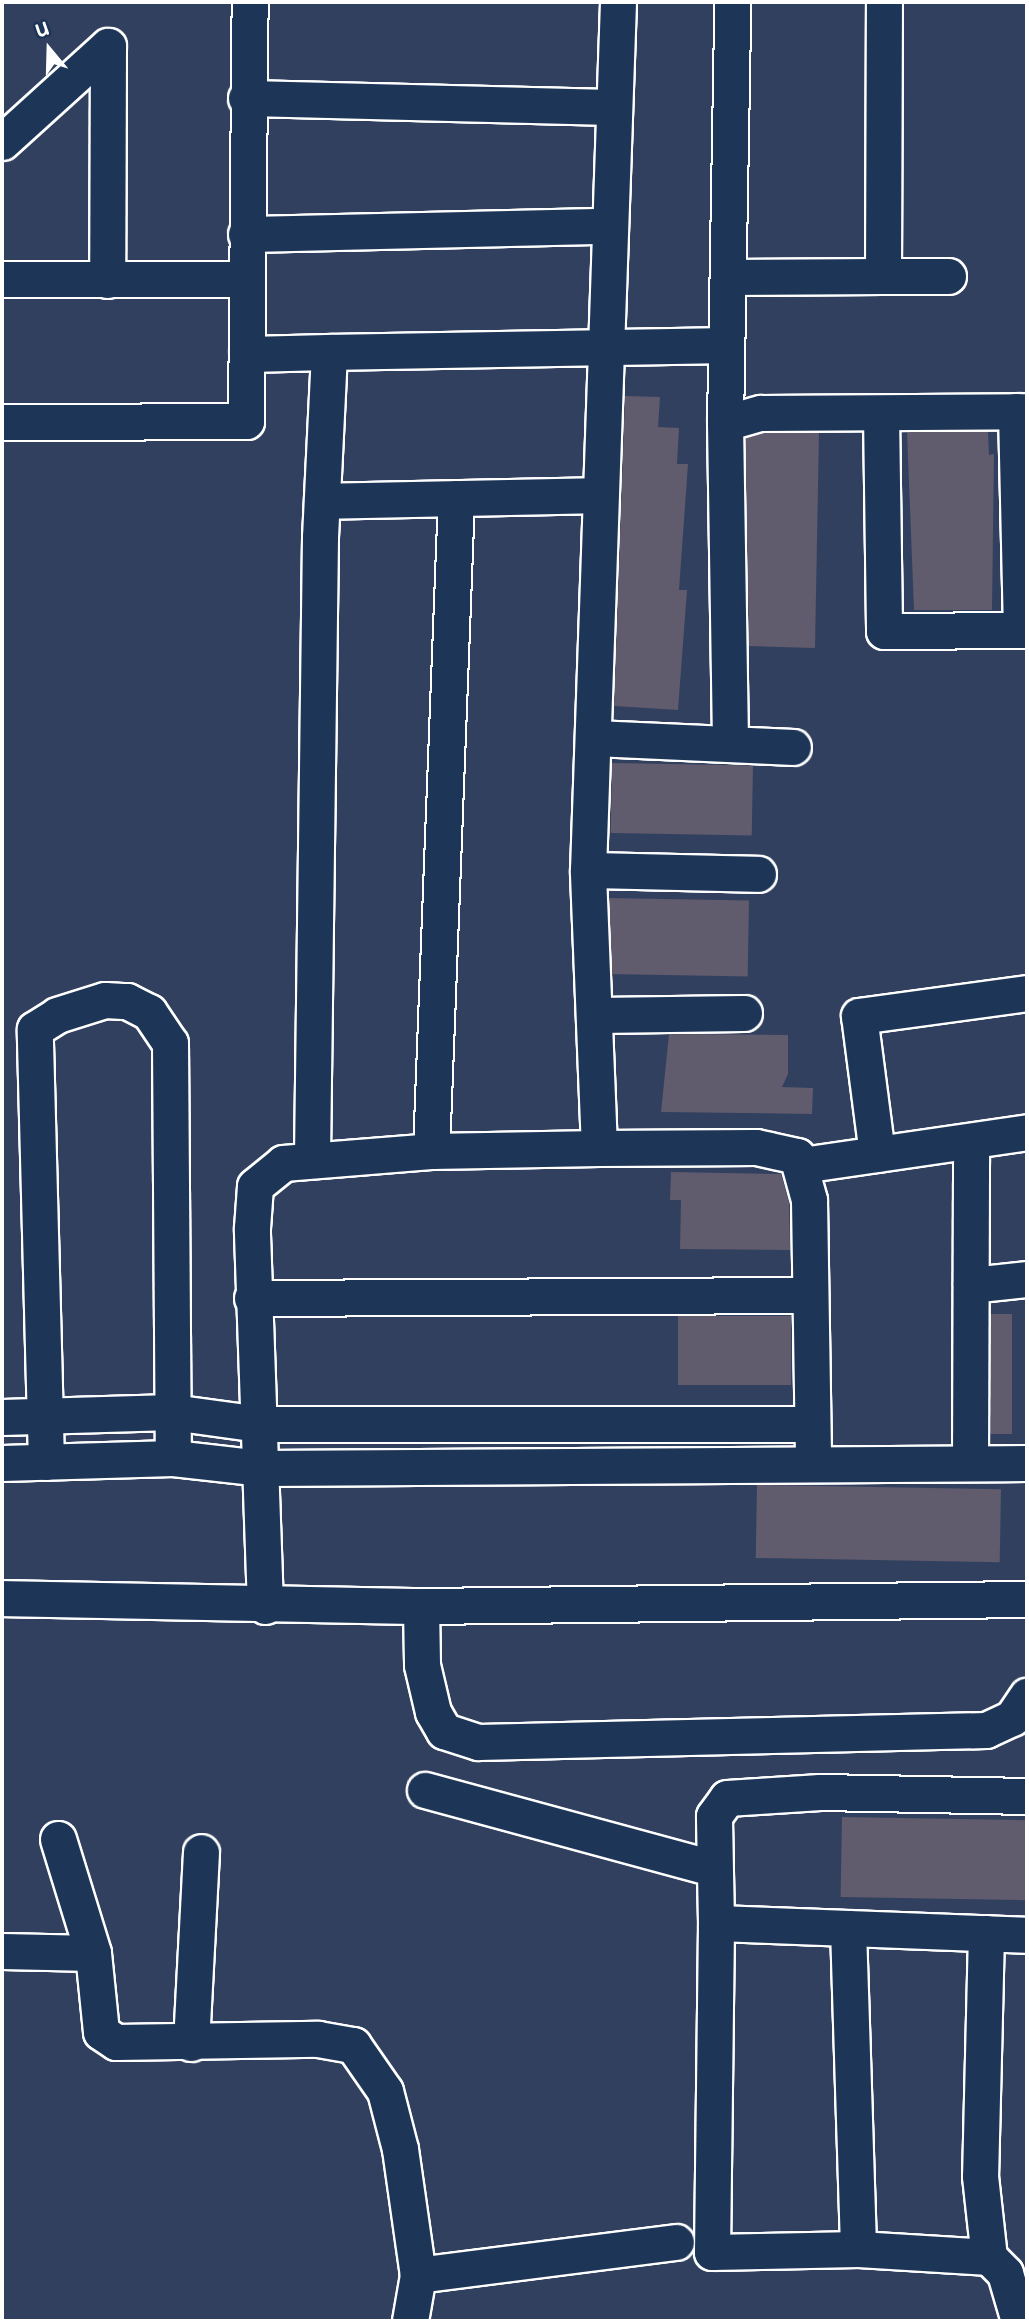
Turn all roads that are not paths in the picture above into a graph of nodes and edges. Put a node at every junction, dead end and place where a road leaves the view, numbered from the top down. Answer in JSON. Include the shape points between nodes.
{"nodes":[{"id":1,"x":250,"y":2,"type":"edge"},
{"id":2,"x":618,"y":2,"type":"edge"},
{"id":3,"x":732,"y":2,"type":"edge"},
{"id":4,"x":884,"y":2,"type":"edge"},
{"id":5,"x":246,"y":98,"type":"junction"},
{"id":6,"x":614,"y":107,"type":"junction"},
{"id":7,"x":2,"y":142,"type":"edge"},
{"id":8,"x":610,"y":226,"type":"junction"},
{"id":9,"x":246,"y":233,"type":"junction"},
{"id":10,"x":883,"y":276,"type":"junction"},
{"id":11,"x":948,"y":276,"type":"dead end"},
{"id":12,"x":728,"y":277,"type":"junction"},
{"id":13,"x":2,"y":279,"type":"edge"},
{"id":14,"x":247,"y":279,"type":"junction"},
{"id":15,"x":107,"y":280,"type":"junction"},
{"id":16,"x":607,"y":345,"type":"junction"},
{"id":17,"x":726,"y":345,"type":"junction"},
{"id":18,"x":329,"y":352,"type":"junction"},
{"id":19,"x":247,"y":354,"type":"junction"},
{"id":20,"x":1022,"y":411,"type":"edge"},
{"id":21,"x":881,"y":413,"type":"junction"},
{"id":22,"x":2,"y":422,"type":"edge"},
{"id":23,"x":725,"y":423,"type":"junction"},
{"id":24,"x":599,"y":495,"type":"junction"},
{"id":25,"x":456,"y":498,"type":"junction"},
{"id":26,"x":321,"y":501,"type":"junction"},
{"id":27,"x":1024,"y":630,"type":"edge"},
{"id":28,"x":595,"y":738,"type":"junction"},
{"id":29,"x":730,"y":741,"type":"junction"},
{"id":30,"x":793,"y":747,"type":"dead end"},
{"id":31,"x":589,"y":870,"type":"junction"},
{"id":32,"x":758,"y":874,"type":"dead end"},
{"id":33,"x":1027,"y":993,"type":"edge"},
{"id":34,"x":744,"y":1013,"type":"dead end"},
{"id":35,"x":597,"y":1015,"type":"junction"},
{"id":36,"x":1027,"y":1132,"type":"edge"},
{"id":37,"x":971,"y":1140,"type":"junction"},
{"id":38,"x":598,"y":1148,"type":"junction"},
{"id":39,"x":431,"y":1151,"type":"junction"},
{"id":40,"x":877,"y":1154,"type":"junction"},
{"id":41,"x":312,"y":1157,"type":"junction"},
{"id":42,"x":802,"y":1165,"type":"junction"},
{"id":43,"x":1027,"y":1279,"type":"edge"},
{"id":44,"x":971,"y":1285,"type":"junction"},
{"id":45,"x":810,"y":1295,"type":"junction"},
{"id":46,"x":252,"y":1298,"type":"junction"},
{"id":47,"x":172,"y":1412,"type":"junction"},
{"id":48,"x":45,"y":1415,"type":"junction"},
{"id":49,"x":2,"y":1417,"type":"edge"},
{"id":50,"x":260,"y":1424,"type":"junction"},
{"id":51,"x":812,"y":1424,"type":"junction"},
{"id":52,"x":173,"y":1458,"type":"junction"},
{"id":53,"x":970,"y":1460,"type":"junction"},
{"id":54,"x":46,"y":1462,"type":"junction"},
{"id":55,"x":2,"y":1463,"type":"edge"},
{"id":56,"x":813,"y":1463,"type":"junction"},
{"id":57,"x":1027,"y":1463,"type":"edge"},
{"id":58,"x":262,"y":1468,"type":"junction"},
{"id":59,"x":2,"y":1598,"type":"edge"},
{"id":60,"x":1027,"y":1604,"type":"edge"},
{"id":61,"x":265,"y":1606,"type":"junction"},
{"id":62,"x":421,"y":1606,"type":"junction"},
{"id":63,"x":1027,"y":1696,"type":"edge"},
{"id":64,"x":425,"y":1790,"type":"dead end"},
{"id":65,"x":1027,"y":1796,"type":"edge"},
{"id":66,"x":58,"y":1839,"type":"dead end"},
{"id":67,"x":201,"y":1852,"type":"dead end"},
{"id":68,"x":712,"y":1867,"type":"junction"},
{"id":69,"x":716,"y":1923,"type":"junction"},
{"id":70,"x":848,"y":1928,"type":"junction"},
{"id":71,"x":986,"y":1933,"type":"junction"},
{"id":72,"x":1027,"y":1935,"type":"edge"},
{"id":73,"x":2,"y":1951,"type":"edge"},
{"id":74,"x":93,"y":1953,"type":"junction"},
{"id":75,"x":191,"y":2043,"type":"junction"},
{"id":76,"x":676,"y":2242,"type":"dead end"},
{"id":77,"x":858,"y":2249,"type":"junction"},
{"id":78,"x":989,"y":2257,"type":"junction"},
{"id":79,"x":418,"y":2275,"type":"junction"},
{"id":80,"x":410,"y":2321,"type":"edge"},
{"id":81,"x":1019,"y":2321,"type":"edge"}],
"edges":[{"from":1,"to":5,"type":"street"},
{"from":2,"to":6,"type":"street"},
{"from":3,"to":12,"type":"street"},
{"from":4,"to":10,"type":"street"},
{"from":5,"to":6,"type":"street"},
{"from":5,"to":9,"type":"street"},
{"from":6,"to":8,"type":"street"},
{"from":7,"to":15,"type":"street","via":[[108,46]]},
{"from":8,"to":9,"type":"street"},
{"from":8,"to":16,"type":"street"},
{"from":9,"to":14,"type":"street"},
{"from":10,"to":11,"type":"street"},
{"from":10,"to":12,"type":"street"},
{"from":12,"to":17,"type":"street"},
{"from":13,"to":15,"type":"street"},
{"from":14,"to":15,"type":"street"},
{"from":14,"to":19,"type":"street"},
{"from":16,"to":17,"type":"street"},
{"from":16,"to":18,"type":"street"},
{"from":16,"to":24,"type":"street"},
{"from":17,"to":23,"type":"street"},
{"from":18,"to":19,"type":"street"},
{"from":18,"to":26,"type":"street"},
{"from":19,"to":22,"type":"street","via":[[246,421]]},
{"from":20,"to":21,"type":"street"},
{"from":20,"to":27,"type":"street"},
{"from":21,"to":23,"type":"street","via":[[761,414]]},
{"from":21,"to":27,"type":"street","via":[[884,631]]},
{"from":23,"to":29,"type":"street"},
{"from":24,"to":25,"type":"street"},
{"from":24,"to":28,"type":"street"},
{"from":25,"to":26,"type":"street"},
{"from":25,"to":39,"type":"street"},
{"from":26,"to":41,"type":"street"},
{"from":28,"to":29,"type":"street"},
{"from":28,"to":31,"type":"street"},
{"from":29,"to":30,"type":"street"},
{"from":31,"to":32,"type":"street"},
{"from":31,"to":35,"type":"street"},
{"from":33,"to":40,"type":"street","via":[[859,1016]]},
{"from":34,"to":35,"type":"street"},
{"from":35,"to":38,"type":"street"},
{"from":36,"to":37,"type":"street"},
{"from":37,"to":40,"type":"street"},
{"from":37,"to":44,"type":"street"},
{"from":38,"to":39,"type":"street"},
{"from":38,"to":42,"type":"street","via":[[756,1147],[789,1152]]},
{"from":39,"to":41,"type":"street"},
{"from":40,"to":42,"type":"street"},
{"from":41,"to":46,"type":"street","via":[[283,1163],[256,1186]]},
{"from":42,"to":45,"type":"street","via":[[809,1200]]},
{"from":43,"to":44,"type":"street"},
{"from":44,"to":53,"type":"street"},
{"from":45,"to":46,"type":"street"},
{"from":45,"to":51,"type":"street"},
{"from":46,"to":50,"type":"street"},
{"from":47,"to":48,"type":"street"},
{"from":47,"to":48,"type":"street","via":[[170,1043],[149,1012],[127,1001],[105,1000],[57,1015],[35,1029]]},
{"from":47,"to":50,"type":"street"},
{"from":47,"to":52,"type":"street"},
{"from":48,"to":49,"type":"street"},
{"from":48,"to":54,"type":"street"},
{"from":50,"to":51,"type":"street"},
{"from":50,"to":58,"type":"street"},
{"from":51,"to":56,"type":"street"},
{"from":52,"to":54,"type":"street"},
{"from":52,"to":58,"type":"street"},
{"from":53,"to":56,"type":"street"},
{"from":53,"to":57,"type":"street"},
{"from":54,"to":55,"type":"street"},
{"from":56,"to":58,"type":"street"},
{"from":58,"to":61,"type":"street"},
{"from":59,"to":61,"type":"street"},
{"from":60,"to":62,"type":"street"},
{"from":61,"to":62,"type":"street"},
{"from":62,"to":63,"type":"street","via":[[422,1665],[433,1712],[444,1731],[459,1740],[986,1730],[1012,1718]]},
{"from":64,"to":68,"type":"street"},
{"from":65,"to":68,"type":"street","via":[[734,1796],[716,1810]]},
{"from":66,"to":74,"type":"street"},
{"from":67,"to":75,"type":"street"},
{"from":68,"to":69,"type":"street"},
{"from":69,"to":70,"type":"street"},
{"from":69,"to":77,"type":"street","via":[[712,2252]]},
{"from":70,"to":71,"type":"street"},
{"from":70,"to":77,"type":"street"},
{"from":71,"to":72,"type":"street"},
{"from":71,"to":78,"type":"street","via":[[980,2176]]},
{"from":73,"to":74,"type":"street"},
{"from":74,"to":75,"type":"street","via":[[101,2032],[116,2042]]},
{"from":75,"to":79,"type":"street","via":[[318,2039],[353,2045],[385,2091],[400,2149]]},
{"from":76,"to":79,"type":"street"},
{"from":77,"to":78,"type":"street"},
{"from":78,"to":81,"type":"street","via":[[1005,2273]]},
{"from":79,"to":80,"type":"street"}]}
